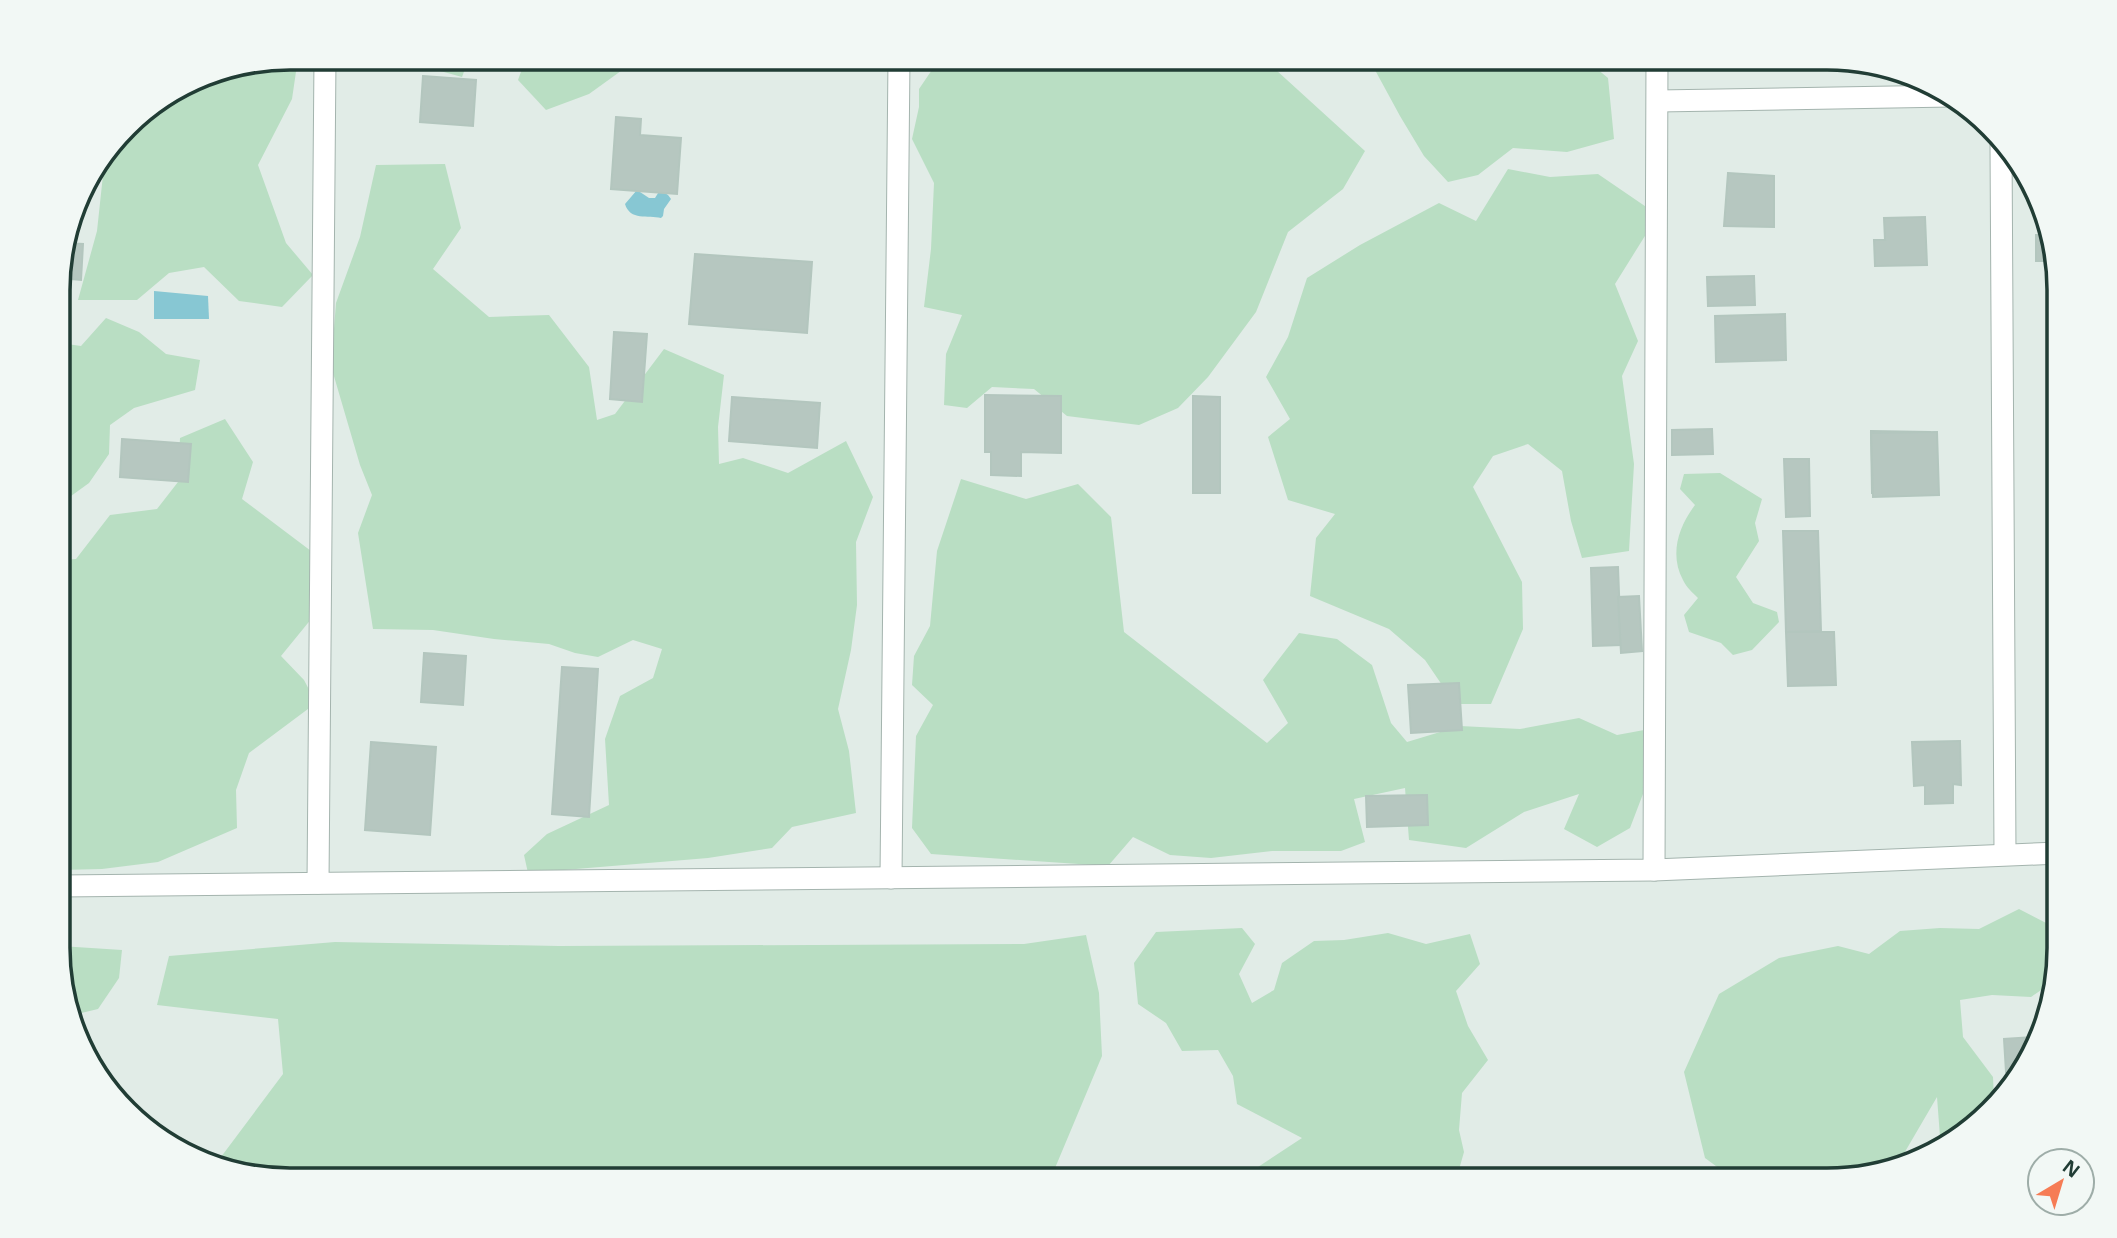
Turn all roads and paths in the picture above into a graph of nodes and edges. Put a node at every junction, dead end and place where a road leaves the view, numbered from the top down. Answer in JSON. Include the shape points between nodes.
{"nodes":[{"id":1,"x":325,"y":70,"type":"edge"},
{"id":2,"x":899,"y":70,"type":"edge"},
{"id":3,"x":1657,"y":70,"type":"edge"},
{"id":4,"x":1931,"y":96,"type":"edge"},
{"id":5,"x":1658,"y":101,"type":"junction"},
{"id":6,"x":2001,"y":156,"type":"edge"},
{"id":7,"x":2005,"y":853,"type":"junction"},
{"id":8,"x":2047,"y":853,"type":"edge"},
{"id":9,"x":1654,"y":870,"type":"junction"},
{"id":10,"x":891,"y":878,"type":"junction"},
{"id":11,"x":318,"y":884,"type":"junction"},
{"id":12,"x":70,"y":886,"type":"edge"}],
"edges":[{"from":1,"to":11,"type":"street"},
{"from":2,"to":10,"type":"street"},
{"from":3,"to":5,"type":"street"},
{"from":4,"to":5,"type":"street"},
{"from":5,"to":9,"type":"street"},
{"from":6,"to":7,"type":"street"},
{"from":7,"to":8,"type":"street"},
{"from":7,"to":9,"type":"street"},
{"from":9,"to":10,"type":"street"},
{"from":10,"to":11,"type":"street"},
{"from":11,"to":12,"type":"street"}]}
